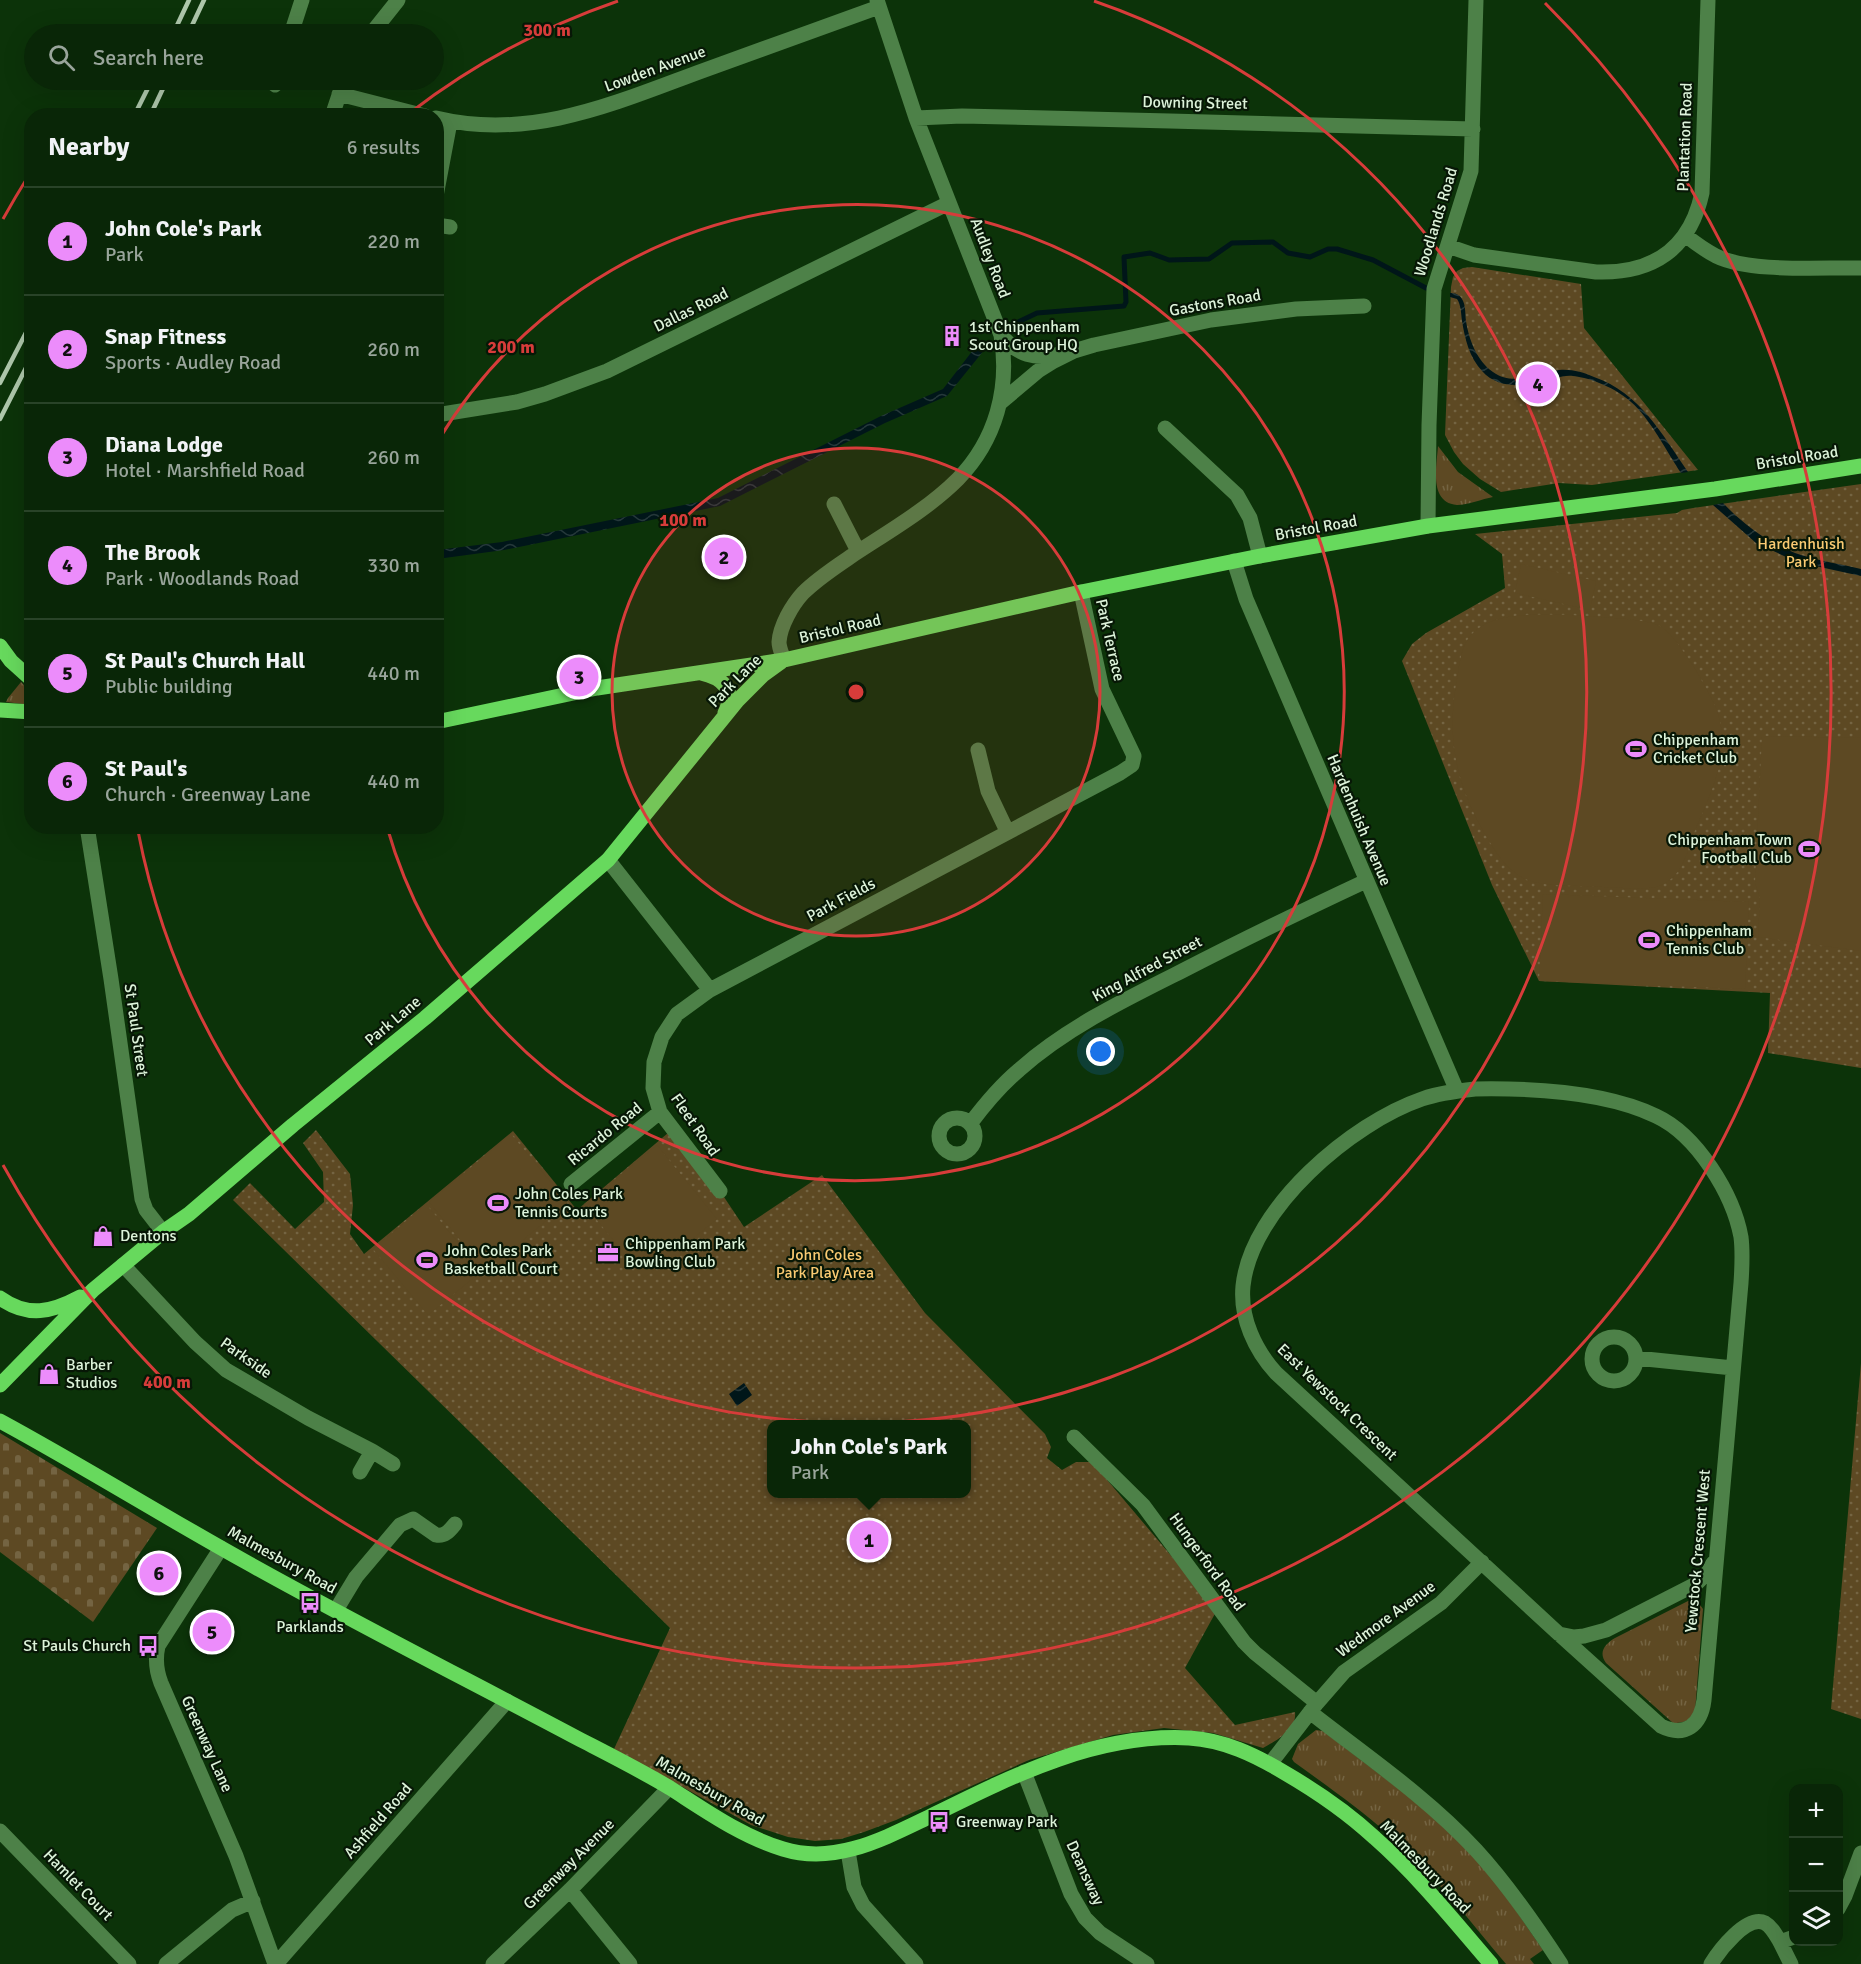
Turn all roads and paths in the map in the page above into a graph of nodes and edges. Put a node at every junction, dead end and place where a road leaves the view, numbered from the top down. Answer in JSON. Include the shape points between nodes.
{"nodes":[{"id":1,"x":302,"y":0,"type":"edge"},
{"id":2,"x":398,"y":0,"type":"edge"},
{"id":3,"x":1476,"y":0,"type":"edge"},
{"id":4,"x":1708,"y":0,"type":"edge"},
{"id":5,"x":878,"y":3,"type":"edge"},
{"id":6,"x":298,"y":24,"type":"edge"},
{"id":7,"x":379,"y":24,"type":"edge"},
{"id":8,"x":340,"y":90,"type":"edge"},
{"id":9,"x":339,"y":94,"type":"junction"},
{"id":10,"x":335,"y":108,"type":"edge"},
{"id":11,"x":394,"y":108,"type":"edge"},
{"id":12,"x":916,"y":118,"type":"junction"},
{"id":13,"x":444,"y":120,"type":"edge"},
{"id":14,"x":1473,"y":129,"type":"junction"},
{"id":15,"x":949,"y":204,"type":"junction"},
{"id":16,"x":1685,"y":235,"type":"junction"},
{"id":17,"x":1448,"y":246,"type":"junction"},
{"id":18,"x":1861,"y":268,"type":"edge"},
{"id":19,"x":1364,"y":306,"type":"dead end"},
{"id":20,"x":1000,"y":336,"type":"junction"},
{"id":21,"x":1074,"y":351,"type":"junction"},
{"id":22,"x":1000,"y":403,"type":"junction"},
{"id":23,"x":444,"y":415,"type":"edge"},
{"id":24,"x":1165,"y":428,"type":"dead end"},
{"id":25,"x":1861,"y":466,"type":"edge"},
{"id":26,"x":834,"y":504,"type":"dead end"},
{"id":27,"x":1428,"y":526,"type":"junction"},
{"id":28,"x":858,"y":551,"type":"junction"},
{"id":29,"x":1260,"y":556,"type":"junction"},
{"id":30,"x":1234,"y":561,"type":"junction"},
{"id":31,"x":1081,"y":592,"type":"junction"},
{"id":32,"x":0,"y":646,"type":"edge"},
{"id":33,"x":784,"y":660,"type":"junction"},
{"id":34,"x":697,"y":672,"type":"junction"},
{"id":35,"x":24,"y":673,"type":"edge"},
{"id":36,"x":0,"y":710,"type":"edge"},
{"id":37,"x":24,"y":712,"type":"edge"},
{"id":38,"x":723,"y":718,"type":"junction"},
{"id":39,"x":444,"y":720,"type":"edge"},
{"id":40,"x":978,"y":750,"type":"dead end"},
{"id":41,"x":1134,"y":762,"type":"joint"},
{"id":42,"x":1007,"y":831,"type":"junction"},
{"id":43,"x":88,"y":834,"type":"edge"},
{"id":44,"x":608,"y":860,"type":"junction"},
{"id":45,"x":1365,"y":881,"type":"junction"},
{"id":46,"x":710,"y":990,"type":"junction"},
{"id":47,"x":1457,"y":1091,"type":"junction"},
{"id":48,"x":660,"y":1112,"type":"junction"},
{"id":49,"x":970,"y":1124,"type":"dead end"},
{"id":50,"x":571,"y":1184,"type":"dead end"},
{"id":51,"x":720,"y":1191,"type":"dead end"},
{"id":52,"x":164,"y":1232,"type":"junction"},
{"id":53,"x":123,"y":1265,"type":"junction"},
{"id":54,"x":93,"y":1290,"type":"junction"},
{"id":55,"x":0,"y":1298,"type":"edge"},
{"id":56,"x":1636,"y":1358,"type":"dead end"},
{"id":57,"x":1732,"y":1368,"type":"junction"},
{"id":58,"x":0,"y":1385,"type":"edge"},
{"id":59,"x":0,"y":1421,"type":"edge"},
{"id":60,"x":1074,"y":1437,"type":"dead end"},
{"id":61,"x":372,"y":1451,"type":"junction"},
{"id":62,"x":393,"y":1464,"type":"dead end"},
{"id":63,"x":360,"y":1472,"type":"dead end"},
{"id":64,"x":455,"y":1524,"type":"dead end"},
{"id":65,"x":220,"y":1548,"type":"junction"},
{"id":66,"x":1715,"y":1557,"type":"junction"},
{"id":67,"x":1482,"y":1562,"type":"junction"},
{"id":68,"x":336,"y":1610,"type":"junction"},
{"id":69,"x":1559,"y":1634,"type":"junction"},
{"id":70,"x":507,"y":1701,"type":"junction"},
{"id":71,"x":1313,"y":1708,"type":"junction"},
{"id":72,"x":1686,"y":1729,"type":"joint"},
{"id":73,"x":1270,"y":1764,"type":"junction"},
{"id":74,"x":1024,"y":1772,"type":"junction"},
{"id":75,"x":669,"y":1788,"type":"junction"},
{"id":76,"x":0,"y":1831,"type":"edge"},
{"id":77,"x":848,"y":1851,"type":"junction"},
{"id":78,"x":1861,"y":1853,"type":"edge"},
{"id":79,"x":570,"y":1890,"type":"junction"},
{"id":80,"x":253,"y":1901,"type":"junction"},
{"id":81,"x":1843,"y":1902,"type":"edge"},
{"id":82,"x":1787,"y":1939,"type":"edge"},
{"id":83,"x":1553,"y":1961,"type":"edge"},
{"id":84,"x":129,"y":1964,"type":"edge"},
{"id":85,"x":166,"y":1964,"type":"edge"},
{"id":86,"x":275,"y":1964,"type":"edge"},
{"id":87,"x":493,"y":1964,"type":"edge"},
{"id":88,"x":630,"y":1964,"type":"edge"},
{"id":89,"x":916,"y":1964,"type":"edge"},
{"id":90,"x":1147,"y":1964,"type":"edge"},
{"id":91,"x":1491,"y":1964,"type":"edge"},
{"id":92,"x":1711,"y":1964,"type":"edge"},
{"id":93,"x":1791,"y":1964,"type":"edge"}],
"edges":[{"from":1,"to":6,"type":"street"},
{"from":2,"to":7,"type":"street"},
{"from":3,"to":14,"type":"street","name":"Woodlands Road"},
{"from":4,"to":16,"type":"street","name":"Plantation Road","via":[[1702,193]]},
{"from":5,"to":12,"type":"street","name":"Audley Road"},
{"from":5,"to":13,"type":"street","name":"Lowden Avenue","via":[[588,112],[499,126]]},
{"from":8,"to":9,"type":"street"},
{"from":9,"to":10,"type":"street"},
{"from":9,"to":11,"type":"street"},
{"from":12,"to":14,"type":"street","name":"Downing Street"},
{"from":12,"to":15,"type":"street","name":"Audley Road"},
{"from":14,"to":17,"type":"street","name":"Woodlands Road","via":[[1469,180]]},
{"from":15,"to":20,"type":"street","name":"Audley Road"},
{"from":15,"to":23,"type":"street","name":"Dallas Road","via":[[607,371],[517,402]]},
{"from":16,"to":17,"type":"street","name":"Plantation Road","via":[[1656,261],[1613,272],[1474,255]]},
{"from":16,"to":18,"type":"street","via":[[1717,257],[1740,264]]},
{"from":17,"to":27,"type":"street","name":"Woodlands Road","via":[[1432,308]]},
{"from":19,"to":21,"type":"street","name":"Gastons Road","via":[[1296,309],[1211,320]]},
{"from":20,"to":21,"type":"street","name":"Gastons Road","via":[[1031,357]]},
{"from":20,"to":22,"type":"street","name":"Audley Road","via":[[1004,372]]},
{"from":21,"to":22,"type":"street","name":"Gastons Road","via":[[1038,371]]},
{"from":22,"to":28,"type":"street","name":"Audley Road","via":[[988,436],[958,479]]},
{"from":24,"to":29,"type":"street","via":[[1237,495],[1250,518]]},
{"from":25,"to":27,"type":"main road","name":"Bristol Road"},
{"from":26,"to":28,"type":"street"},
{"from":27,"to":29,"type":"main road","name":"Bristol Road"},
{"from":28,"to":33,"type":"street","name":"Audley Road","via":[[816,581],[793,607],[780,639]]},
{"from":29,"to":30,"type":"main road","name":"Bristol Road"},
{"from":30,"to":31,"type":"main road","name":"Bristol Road"},
{"from":30,"to":45,"type":"street","name":"Hardenhuish Avenue","via":[[1246,599]]},
{"from":31,"to":33,"type":"main road","name":"Bristol Road"},
{"from":31,"to":41,"type":"street","name":"Park Terrace","via":[[1102,689]]},
{"from":32,"to":35,"type":"main road"},
{"from":33,"to":34,"type":"main road","name":"Bristol Road"},
{"from":33,"to":38,"type":"main road","name":"Park Lane","via":[[751,686]]},
{"from":34,"to":38,"type":"main road","via":[[715,677],[728,689],[730,700]]},
{"from":34,"to":39,"type":"main road","name":"Bristol Road","via":[[597,688]]},
{"from":36,"to":37,"type":"main road"},
{"from":38,"to":44,"type":"main road","name":"Park Lane"},
{"from":40,"to":42,"type":"street","via":[[988,790]]},
{"from":41,"to":42,"type":"street","name":"Park Fields"},
{"from":42,"to":46,"type":"street","name":"Park Fields"},
{"from":43,"to":52,"type":"street","name":"St Paul Street","via":[[142,1199]]},
{"from":44,"to":46,"type":"street"},
{"from":44,"to":52,"type":"main road","name":"Park Lane","via":[[425,1018]]},
{"from":45,"to":47,"type":"street","name":"Hardenhuish Avenue"},
{"from":45,"to":49,"type":"street","name":"King Alfred Street","via":[[1080,1026],[1020,1068]]},
{"from":46,"to":48,"type":"street","name":"Fleet Road","via":[[677,1014],[659,1045],[652,1078]]},
{"from":47,"to":57,"type":"street","name":"Yewstock Crescent West","via":[[1549,1091],[1612,1101],[1657,1116],[1684,1136],[1724,1190],[1741,1237],[1742,1267]]},
{"from":47,"to":67,"type":"street","name":"East Yewstock Crescent","via":[[1420,1100],[1384,1117],[1343,1143],[1301,1180],[1272,1215],[1255,1247],[1245,1274],[1243,1299],[1251,1334],[1269,1365]]},
{"from":48,"to":50,"type":"street","name":"Ricardo Road"},
{"from":48,"to":51,"type":"street","name":"Fleet Road"},
{"from":52,"to":53,"type":"main road","name":"Park Lane"},
{"from":53,"to":54,"type":"main road","name":"Park Lane"},
{"from":53,"to":61,"type":"street","name":"Parkside","via":[[226,1370]]},
{"from":54,"to":55,"type":"main road","via":[[42,1311],[23,1310]]},
{"from":54,"to":58,"type":"main road","name":"Park Lane"},
{"from":56,"to":57,"type":"street"},
{"from":57,"to":66,"type":"street","name":"Yewstock Crescent West"},
{"from":59,"to":65,"type":"main road","name":"Malmesbury Road"},
{"from":60,"to":71,"type":"street","name":"Hungerford Road","via":[[1143,1504],[1244,1642]]},
{"from":61,"to":62,"type":"street","name":"Parkside"},
{"from":61,"to":63,"type":"street"},
{"from":64,"to":68,"type":"street","via":[[440,1536],[413,1519],[400,1525],[351,1584]]},
{"from":65,"to":68,"type":"main road","name":"Malmesbury Road"},
{"from":65,"to":80,"type":"street","name":"Greenway Lane","via":[[158,1646],[156,1669]]},
{"from":66,"to":69,"type":"street","via":[[1709,1571],[1696,1584],[1623,1621],[1584,1636]]},
{"from":66,"to":72,"type":"street","name":"Yewstock Crescent West","via":[[1703,1708]]},
{"from":67,"to":69,"type":"street","name":"East Yewstock Crescent"},
{"from":67,"to":71,"type":"street","name":"Wedmore Avenue","via":[[1441,1604],[1344,1672]]},
{"from":68,"to":70,"type":"main road","name":"Malmesbury Road"},
{"from":69,"to":72,"type":"street","name":"East Yewstock Crescent","via":[[1661,1726],[1674,1731]]},
{"from":70,"to":75,"type":"main road","name":"Malmesbury Road"},
{"from":70,"to":86,"type":"street","name":"Ashfield Road"},
{"from":71,"to":73,"type":"street","name":"Wedmore Avenue"},
{"from":71,"to":83,"type":"street","via":[[1462,1836],[1516,1898]]},
{"from":73,"to":74,"type":"main road","name":"Malmesbury Road","via":[[1204,1739],[1159,1738],[1108,1745]]},
{"from":73,"to":91,"type":"main road","name":"Malmesbury Road","via":[[1329,1801],[1374,1836]]},
{"from":74,"to":77,"type":"main road","name":"Malmesbury Road","via":[[885,1838]]},
{"from":74,"to":90,"type":"street","name":"Deansway","via":[[1070,1890],[1085,1918],[1100,1934]]},
{"from":75,"to":77,"type":"main road","name":"Malmesbury Road","via":[[733,1828],[777,1848],[815,1855]]},
{"from":75,"to":79,"type":"street","name":"Greenway Avenue"},
{"from":76,"to":84,"type":"street","name":"Hamlet Court"},
{"from":77,"to":89,"type":"street","via":[[854,1887],[863,1905]]},
{"from":78,"to":81,"type":"street"},
{"from":79,"to":87,"type":"street","name":"Greenway Avenue"},
{"from":79,"to":88,"type":"street"},
{"from":80,"to":85,"type":"street","via":[[232,1910]]},
{"from":80,"to":86,"type":"street","name":"Greenway Lane"},
{"from":82,"to":92,"type":"street","via":[[1761,1922],[1753,1923],[1732,1937]]},
{"from":82,"to":93,"type":"street"}]}
